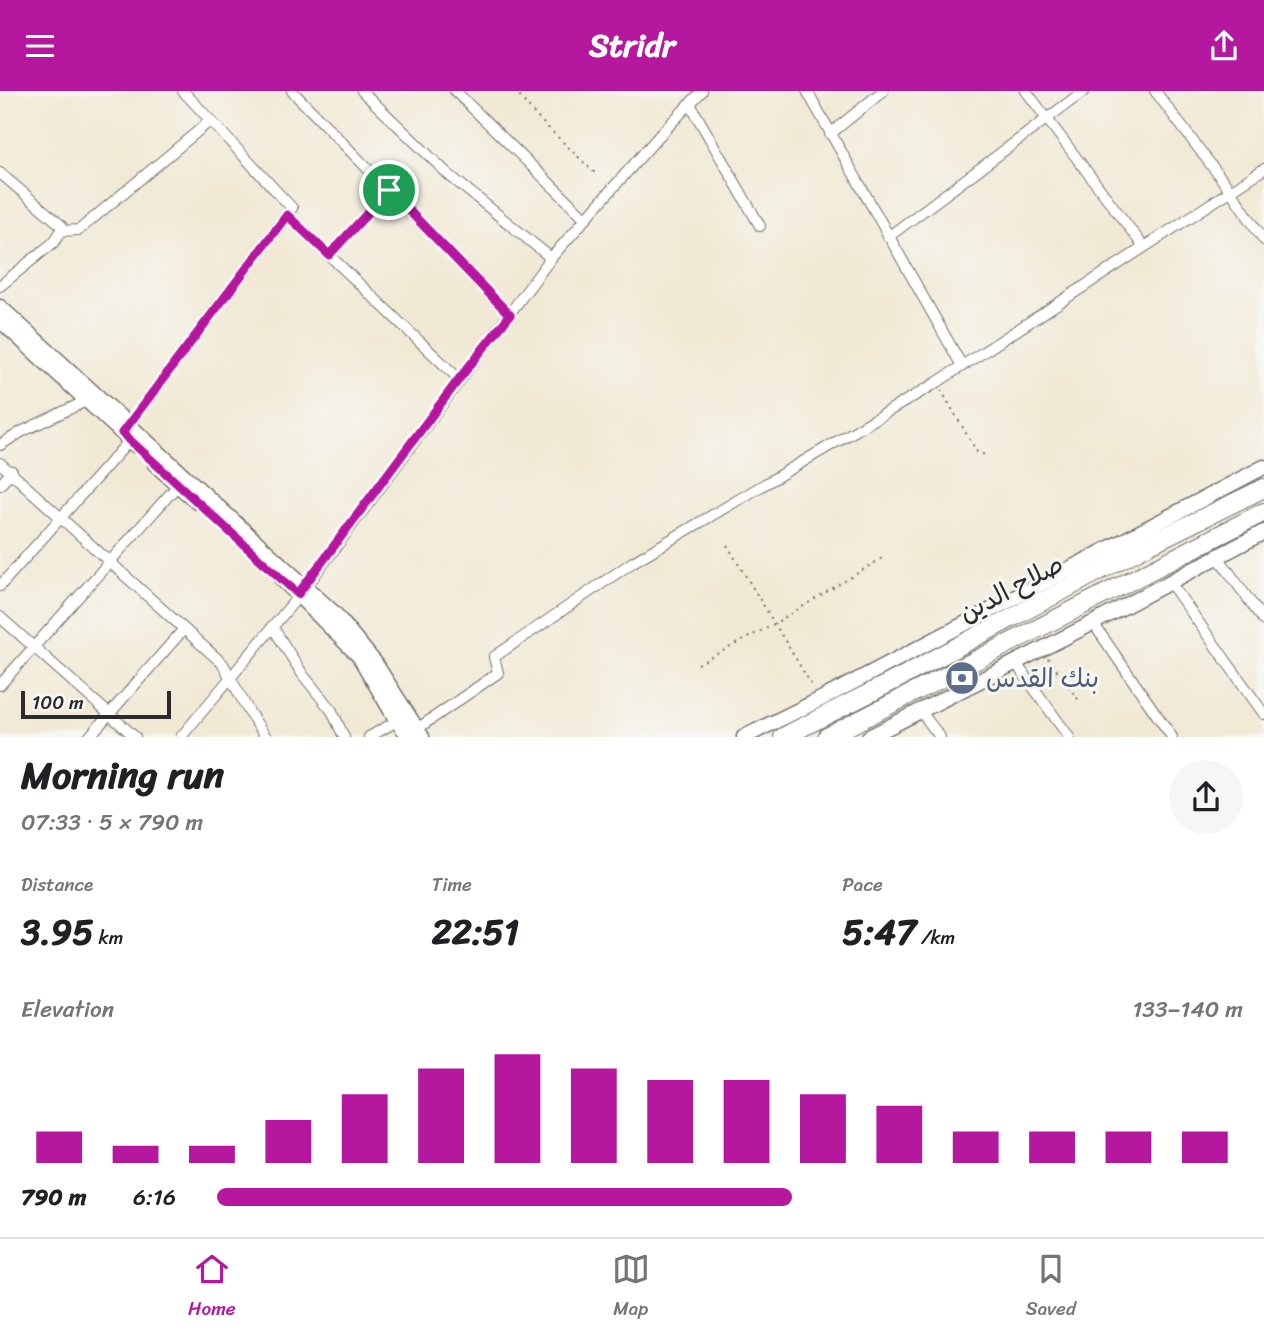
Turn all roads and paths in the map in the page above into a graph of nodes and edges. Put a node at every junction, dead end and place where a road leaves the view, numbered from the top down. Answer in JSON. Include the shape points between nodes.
{"nodes":[{"id":1,"x":183,"y":91,"type":"edge"},
{"id":2,"x":292,"y":91,"type":"edge"},
{"id":3,"x":362,"y":91,"type":"edge"},
{"id":4,"x":454,"y":91,"type":"edge"},
{"id":5,"x":515,"y":91,"type":"edge"},
{"id":6,"x":702,"y":91,"type":"edge"},
{"id":7,"x":807,"y":91,"type":"edge"},
{"id":8,"x":883,"y":91,"type":"edge"},
{"id":9,"x":1026,"y":91,"type":"edge"},
{"id":10,"x":1084,"y":91,"type":"edge"},
{"id":11,"x":1155,"y":91,"type":"edge"},
{"id":12,"x":690,"y":104,"type":"junction"},
{"id":13,"x":1046,"y":118,"type":"junction"},
{"id":14,"x":210,"y":121,"type":"junction"},
{"id":15,"x":830,"y":134,"type":"junction"},
{"id":16,"x":1264,"y":169,"type":"edge"},
{"id":17,"x":0,"y":173,"type":"edge"},
{"id":18,"x":598,"y":176,"type":"dead end"},
{"id":19,"x":389,"y":190,"type":"junction"},
{"id":20,"x":1230,"y":190,"type":"junction"},
{"id":21,"x":287,"y":215,"type":"junction"},
{"id":22,"x":585,"y":218,"type":"junction"},
{"id":23,"x":760,"y":226,"type":"dead end"},
{"id":24,"x":61,"y":232,"type":"junction"},
{"id":25,"x":888,"y":237,"type":"junction"},
{"id":26,"x":1264,"y":240,"type":"edge"},
{"id":27,"x":1143,"y":246,"type":"junction"},
{"id":28,"x":329,"y":255,"type":"junction"},
{"id":29,"x":551,"y":258,"type":"junction"},
{"id":30,"x":0,"y":286,"type":"edge"},
{"id":31,"x":0,"y":307,"type":"edge"},
{"id":32,"x":510,"y":315,"type":"junction"},
{"id":33,"x":0,"y":320,"type":"edge"},
{"id":34,"x":962,"y":366,"type":"junction"},
{"id":35,"x":459,"y":379,"type":"junction"},
{"id":36,"x":936,"y":383,"type":"junction"},
{"id":37,"x":86,"y":401,"type":"junction"},
{"id":38,"x":127,"y":433,"type":"junction"},
{"id":39,"x":0,"y":446,"type":"edge"},
{"id":40,"x":985,"y":455,"type":"dead end"},
{"id":41,"x":0,"y":463,"type":"edge"},
{"id":42,"x":1264,"y":467,"type":"edge"},
{"id":43,"x":12,"y":471,"type":"junction"},
{"id":44,"x":0,"y":485,"type":"edge"},
{"id":45,"x":178,"y":485,"type":"junction"},
{"id":46,"x":1264,"y":488,"type":"edge"},
{"id":47,"x":1264,"y":512,"type":"edge"},
{"id":48,"x":62,"y":519,"type":"junction"},
{"id":49,"x":1184,"y":528,"type":"junction"},
{"id":50,"x":1264,"y":531,"type":"edge"},
{"id":51,"x":727,"y":545,"type":"dead end"},
{"id":52,"x":1192,"y":548,"type":"junction"},
{"id":53,"x":884,"y":557,"type":"dead end"},
{"id":54,"x":1218,"y":557,"type":"junction"},
{"id":55,"x":1122,"y":559,"type":"junction"},
{"id":56,"x":110,"y":562,"type":"junction"},
{"id":57,"x":1132,"y":579,"type":"junction"},
{"id":58,"x":1169,"y":581,"type":"junction"},
{"id":59,"x":0,"y":586,"type":"edge"},
{"id":60,"x":302,"y":590,"type":"junction"},
{"id":61,"x":0,"y":617,"type":"edge"},
{"id":62,"x":1264,"y":621,"type":"edge"},
{"id":63,"x":1093,"y":623,"type":"junction"},
{"id":64,"x":774,"y":624,"type":"junction"},
{"id":65,"x":272,"y":626,"type":"junction"},
{"id":66,"x":183,"y":630,"type":"junction"},
{"id":67,"x":33,"y":647,"type":"junction"},
{"id":68,"x":1041,"y":649,"type":"junction"},
{"id":69,"x":1015,"y":662,"type":"junction"},
{"id":70,"x":698,"y":664,"type":"dead end"},
{"id":71,"x":231,"y":676,"type":"junction"},
{"id":72,"x":0,"y":685,"type":"edge"},
{"id":73,"x":821,"y":699,"type":"junction"},
{"id":74,"x":1080,"y":702,"type":"dead end"},
{"id":75,"x":919,"y":709,"type":"junction"},
{"id":76,"x":109,"y":714,"type":"junction"},
{"id":77,"x":1264,"y":714,"type":"edge"},
{"id":78,"x":397,"y":721,"type":"junction"},
{"id":79,"x":416,"y":734,"type":"edge"},
{"id":80,"x":182,"y":736,"type":"edge"},
{"id":81,"x":89,"y":737,"type":"edge"},
{"id":82,"x":135,"y":737,"type":"edge"},
{"id":83,"x":266,"y":737,"type":"edge"},
{"id":84,"x":344,"y":737,"type":"edge"},
{"id":85,"x":369,"y":737,"type":"edge"},
{"id":86,"x":744,"y":737,"type":"edge"},
{"id":87,"x":783,"y":737,"type":"edge"},
{"id":88,"x":827,"y":737,"type":"edge"},
{"id":89,"x":869,"y":737,"type":"edge"},
{"id":90,"x":940,"y":737,"type":"edge"},
{"id":91,"x":1069,"y":737,"type":"edge"},
{"id":92,"x":1172,"y":737,"type":"edge"}],
"edges":[{"from":1,"to":14,"type":"street"},
{"from":2,"to":19,"type":"street"},
{"from":3,"to":29,"type":"street","via":[[449,175]]},
{"from":4,"to":22,"type":"street"},
{"from":5,"to":18,"type":"path"},
{"from":6,"to":12,"type":"street"},
{"from":7,"to":15,"type":"street"},
{"from":8,"to":15,"type":"street"},
{"from":9,"to":13,"type":"street"},
{"from":10,"to":13,"type":"street"},
{"from":11,"to":20,"type":"street"},
{"from":12,"to":22,"type":"street"},
{"from":12,"to":23,"type":"street"},
{"from":13,"to":25,"type":"street"},
{"from":13,"to":27,"type":"street"},
{"from":14,"to":21,"type":"street","via":[[292,208]]},
{"from":14,"to":24,"type":"street","via":[[79,230]]},
{"from":15,"to":25,"type":"street"},
{"from":16,"to":20,"type":"street"},
{"from":17,"to":24,"type":"street","via":[[61,225]]},
{"from":19,"to":28,"type":"street"},
{"from":19,"to":32,"type":"street"},
{"from":20,"to":26,"type":"street"},
{"from":20,"to":27,"type":"street"},
{"from":21,"to":28,"type":"street"},
{"from":21,"to":38,"type":"street"},
{"from":22,"to":29,"type":"street"},
{"from":24,"to":30,"type":"street"},
{"from":25,"to":34,"type":"street"},
{"from":27,"to":34,"type":"street"},
{"from":28,"to":35,"type":"street"},
{"from":29,"to":32,"type":"street"},
{"from":31,"to":38,"type":"street"},
{"from":32,"to":35,"type":"street"},
{"from":33,"to":37,"type":"street"},
{"from":34,"to":36,"type":"street"},
{"from":35,"to":60,"type":"street"},
{"from":36,"to":40,"type":"path","via":[[977,452]]},
{"from":36,"to":79,"type":"street","via":[[633,562],[495,657],[498,673]]},
{"from":37,"to":38,"type":"street"},
{"from":37,"to":39,"type":"street"},
{"from":38,"to":45,"type":"street"},
{"from":38,"to":48,"type":"street"},
{"from":38,"to":60,"type":"street"},
{"from":41,"to":43,"type":"street"},
{"from":42,"to":73,"type":"street"},
{"from":43,"to":44,"type":"street"},
{"from":43,"to":48,"type":"street"},
{"from":45,"to":56,"type":"street"},
{"from":45,"to":60,"type":"street"},
{"from":46,"to":49,"type":"highway","name":"صلاح الدين"},
{"from":47,"to":52,"type":"highway","name":"صلاح الدين"},
{"from":48,"to":56,"type":"street"},
{"from":48,"to":59,"type":"street"},
{"from":49,"to":52,"type":"highway","via":[[1193,534]]},
{"from":49,"to":55,"type":"highway","name":"صلاح الدين"},
{"from":50,"to":54,"type":"street"},
{"from":51,"to":64,"type":"path"},
{"from":52,"to":57,"type":"highway","name":"صلاح الدين"},
{"from":53,"to":64,"type":"path"},
{"from":54,"to":58,"type":"street"},
{"from":54,"to":62,"type":"street"},
{"from":55,"to":57,"type":"highway","via":[[1134,566]]},
{"from":55,"to":87,"type":"highway","name":"صلاح الدين"},
{"from":56,"to":66,"type":"street"},
{"from":56,"to":67,"type":"street"},
{"from":57,"to":88,"type":"highway","name":"صلاح الدين"},
{"from":58,"to":63,"type":"street"},
{"from":58,"to":77,"type":"street"},
{"from":60,"to":65,"type":"street"},
{"from":60,"to":78,"type":"street","via":[[359,656]]},
{"from":60,"to":79,"type":"street","via":[[335,614],[362,646]]},
{"from":61,"to":67,"type":"street"},
{"from":63,"to":68,"type":"street"},
{"from":63,"to":92,"type":"street"},
{"from":64,"to":70,"type":"path"},
{"from":64,"to":73,"type":"path"},
{"from":65,"to":71,"type":"street"},
{"from":65,"to":84,"type":"street","via":[[332,711]]},
{"from":66,"to":71,"type":"street"},
{"from":66,"to":76,"type":"street"},
{"from":67,"to":72,"type":"street"},
{"from":67,"to":76,"type":"street"},
{"from":68,"to":69,"type":"street"},
{"from":68,"to":74,"type":"path"},
{"from":69,"to":75,"type":"street"},
{"from":69,"to":91,"type":"street"},
{"from":71,"to":80,"type":"street"},
{"from":71,"to":83,"type":"street"},
{"from":73,"to":86,"type":"street"},
{"from":75,"to":89,"type":"street"},
{"from":75,"to":90,"type":"street"},
{"from":76,"to":81,"type":"street"},
{"from":76,"to":82,"type":"street"},
{"from":78,"to":79,"type":"street"},
{"from":78,"to":85,"type":"street"}]}
